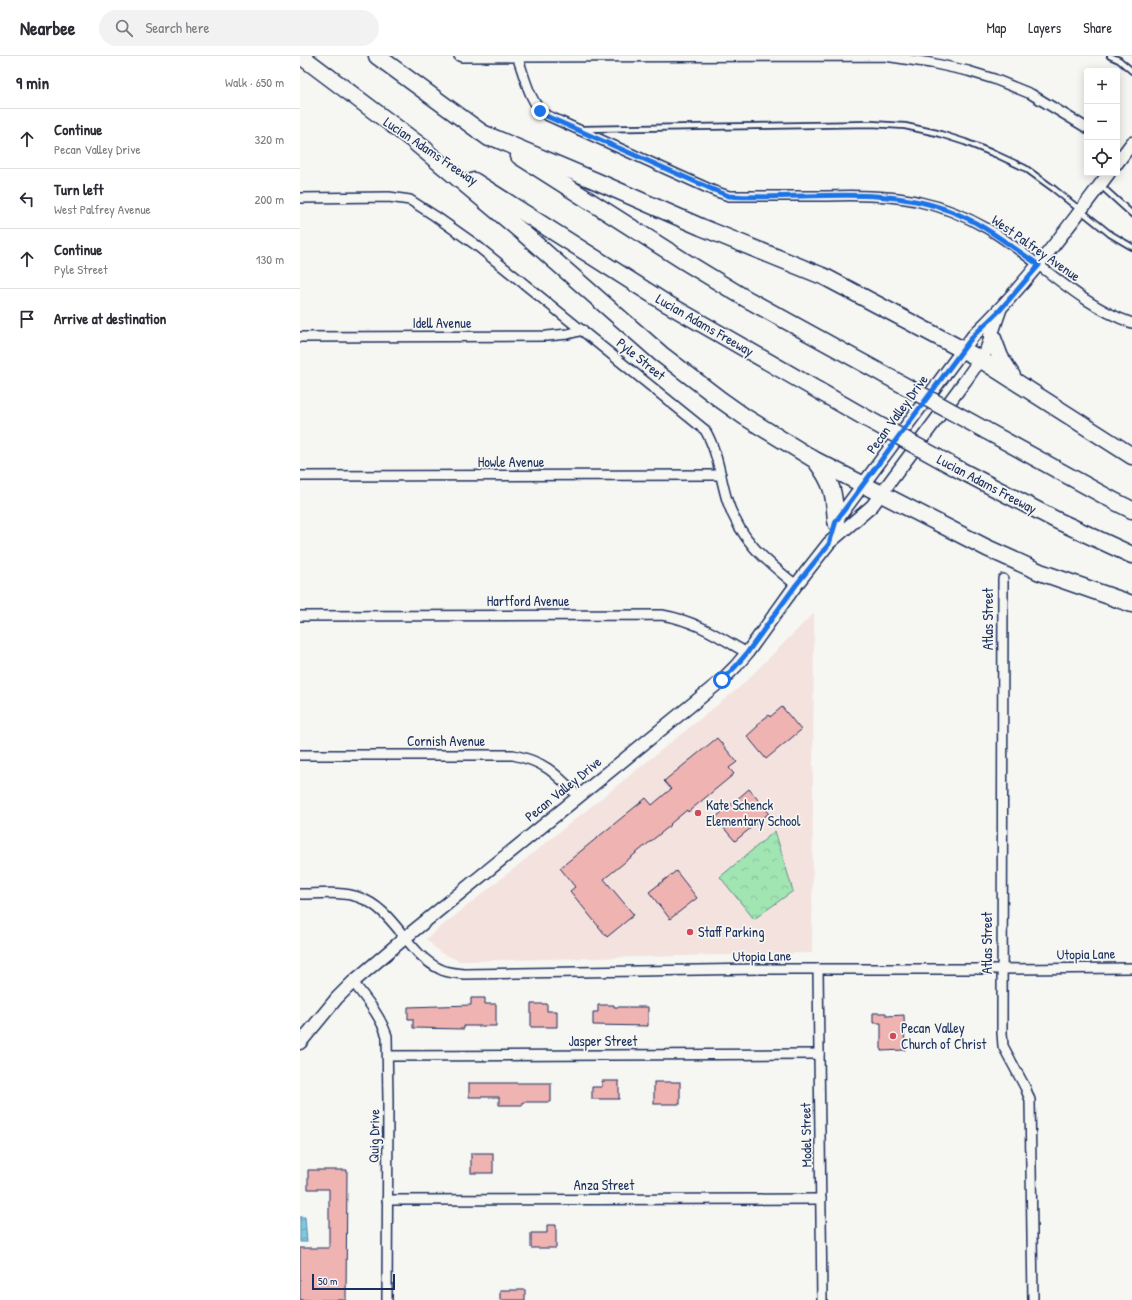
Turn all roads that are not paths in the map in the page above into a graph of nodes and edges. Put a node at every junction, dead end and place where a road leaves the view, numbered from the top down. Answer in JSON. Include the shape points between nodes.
{"nodes":[{"id":1,"x":301,"y":56,"type":"edge"},
{"id":2,"x":377,"y":56,"type":"edge"},
{"id":3,"x":460,"y":56,"type":"edge"},
{"id":4,"x":517,"y":56,"type":"edge"},
{"id":5,"x":1110,"y":56,"type":"edge"},
{"id":6,"x":1132,"y":71,"type":"edge"},
{"id":7,"x":1084,"y":126,"type":"edge"},
{"id":8,"x":577,"y":130,"type":"junction"},
{"id":9,"x":480,"y":132,"type":"junction"},
{"id":10,"x":417,"y":144,"type":"junction"},
{"id":11,"x":1126,"y":150,"type":"edge"},
{"id":12,"x":1120,"y":159,"type":"edge"},
{"id":13,"x":1107,"y":176,"type":"edge"},
{"id":14,"x":1100,"y":185,"type":"junction"},
{"id":15,"x":300,"y":198,"type":"edge"},
{"id":16,"x":1081,"y":210,"type":"junction"},
{"id":17,"x":1132,"y":214,"type":"edge"},
{"id":18,"x":1132,"y":247,"type":"edge"},
{"id":19,"x":1039,"y":265,"type":"junction"},
{"id":20,"x":1000,"y":310,"type":"junction"},
{"id":21,"x":1132,"y":323,"type":"edge"},
{"id":22,"x":583,"y":330,"type":"junction"},
{"id":23,"x":992,"y":336,"type":"junction"},
{"id":24,"x":300,"y":337,"type":"edge"},
{"id":25,"x":963,"y":349,"type":"junction"},
{"id":26,"x":980,"y":359,"type":"junction"},
{"id":27,"x":1016,"y":382,"type":"junction"},
{"id":28,"x":1132,"y":456,"type":"edge"},
{"id":29,"x":815,"y":460,"type":"junction"},
{"id":30,"x":300,"y":476,"type":"edge"},
{"id":31,"x":722,"y":476,"type":"junction"},
{"id":32,"x":863,"y":485,"type":"junction"},
{"id":33,"x":881,"y":494,"type":"junction"},
{"id":34,"x":1132,"y":510,"type":"edge"},
{"id":35,"x":836,"y":521,"type":"junction"},
{"id":36,"x":829,"y":544,"type":"junction"},
{"id":37,"x":1132,"y":555,"type":"edge"},
{"id":38,"x":1002,"y":579,"type":"dead end"},
{"id":39,"x":796,"y":585,"type":"junction"},
{"id":40,"x":1132,"y":604,"type":"edge"},
{"id":41,"x":300,"y":616,"type":"edge"},
{"id":42,"x":747,"y":653,"type":"junction"},
{"id":43,"x":300,"y":755,"type":"edge"},
{"id":44,"x":578,"y":796,"type":"junction"},
{"id":45,"x":300,"y":894,"type":"edge"},
{"id":46,"x":406,"y":938,"type":"junction"},
{"id":47,"x":1132,"y":968,"type":"edge"},
{"id":48,"x":818,"y":969,"type":"junction"},
{"id":49,"x":1001,"y":970,"type":"junction"},
{"id":50,"x":353,"y":982,"type":"junction"},
{"id":51,"x":300,"y":1043,"type":"edge"},
{"id":52,"x":819,"y":1054,"type":"junction"},
{"id":53,"x":388,"y":1056,"type":"junction"},
{"id":54,"x":821,"y":1199,"type":"junction"},
{"id":55,"x":388,"y":1200,"type":"junction"},
{"id":56,"x":387,"y":1300,"type":"edge"},
{"id":57,"x":822,"y":1300,"type":"edge"},
{"id":58,"x":1033,"y":1300,"type":"edge"}],
"edges":[{"from":1,"to":10,"type":"highway","name":"Lucian Adams Freeway"},
{"from":2,"to":9,"type":"highway"},
{"from":3,"to":4,"type":"street"},
{"from":4,"to":7,"type":"street","via":[[885,56],[931,62],[994,79],[1031,94]]},
{"from":4,"to":8,"type":"street","via":[[534,103],[540,111]]},
{"from":5,"to":6,"type":"lane"},
{"from":8,"to":16,"type":"lane","via":[[871,124],[905,126],[965,142],[1025,168]]},
{"from":8,"to":19,"type":"street","name":"West Palfrey Avenue","via":[[729,196],[882,197],[920,202],[951,211],[988,230]]},
{"from":9,"to":25,"type":"highway","via":[[825,277]]},
{"from":9,"to":34,"type":"highway","bridge":true,"via":[[745,298]]},
{"from":10,"to":29,"type":"highway","via":[[661,354],[721,400]]},
{"from":10,"to":37,"type":"highway","name":"Lucian Adams Freeway","bridge":true,"via":[[664,302],[958,469],[1056,520]]},
{"from":11,"to":12,"type":"main road"},
{"from":13,"to":14,"type":"main road","name":"Pecan Valley Drive"},
{"from":14,"to":16,"type":"main road","name":"Pecan Valley Drive"},
{"from":14,"to":17,"type":"lane"},
{"from":15,"to":22,"type":"street","name":"Pyle Street","via":[[410,200],[476,245]]},
{"from":16,"to":18,"type":"lane","via":[[1110,234]]},
{"from":16,"to":19,"type":"main road","name":"Pecan Valley Drive"},
{"from":19,"to":20,"type":"main road","name":"Pecan Valley Drive"},
{"from":19,"to":21,"type":"street","name":"West Palfrey Avenue","via":[[1088,301]]},
{"from":20,"to":23,"type":"main road","name":"Pecan Valley Drive"},
{"from":20,"to":25,"type":"main road","name":"Pecan Valley Drive"},
{"from":22,"to":24,"type":"street","name":"Idell Avenue","via":[[547,336]]},
{"from":22,"to":31,"type":"street","name":"Pyle Street","via":[[705,430]]},
{"from":23,"to":26,"type":"main road","name":"Pecan Valley Drive"},
{"from":23,"to":27,"type":"highway","via":[[1000,357]]},
{"from":25,"to":26,"type":"highway"},
{"from":25,"to":32,"type":"main road","name":"Pecan Valley Drive"},
{"from":26,"to":27,"type":"highway"},
{"from":26,"to":33,"type":"main road","name":"Pecan Valley Drive"},
{"from":27,"to":28,"type":"highway"},
{"from":29,"to":32,"type":"highway"},
{"from":29,"to":35,"type":"highway","via":[[832,486]]},
{"from":30,"to":31,"type":"street","name":"Howle Avenue"},
{"from":31,"to":39,"type":"street","name":"Pyle Street","via":[[726,499],[744,536],[766,561]]},
{"from":32,"to":33,"type":"highway"},
{"from":32,"to":35,"type":"main road","name":"Pecan Valley Drive"},
{"from":33,"to":36,"type":"main road","name":"Pecan Valley Drive","via":[[870,510]]},
{"from":33,"to":40,"type":"highway","via":[[1040,572]]},
{"from":35,"to":36,"type":"main road","name":"Pecan Valley Drive"},
{"from":36,"to":39,"type":"main road","name":"Pecan Valley Drive"},
{"from":38,"to":49,"type":"street","name":"Atlas Street"},
{"from":39,"to":42,"type":"main road","name":"Pecan Valley Drive"},
{"from":41,"to":42,"type":"street","name":"Hartford Avenue","via":[[662,615],[700,626]]},
{"from":42,"to":44,"type":"main road","name":"Pecan Valley Drive","via":[[722,680]]},
{"from":43,"to":44,"type":"street","name":"Cornish Avenue","via":[[513,755],[536,761],[550,769]]},
{"from":44,"to":46,"type":"main road","name":"Pecan Valley Drive"},
{"from":45,"to":46,"type":"street","name":"Utopia Lane","via":[[357,896],[379,908]]},
{"from":46,"to":48,"type":"street","name":"Utopia Lane","via":[[416,952],[432,965],[451,973],[464,974]]},
{"from":46,"to":50,"type":"main road","name":"Pecan Valley Drive"},
{"from":47,"to":49,"type":"street","name":"Utopia Lane"},
{"from":48,"to":49,"type":"street","name":"Utopia Lane"},
{"from":48,"to":52,"type":"street","name":"Model Street"},
{"from":49,"to":58,"type":"street","name":"Atlas Street","via":[[1003,1046],[1030,1100]]},
{"from":50,"to":51,"type":"main road","name":"Pecan Valley Drive"},
{"from":50,"to":53,"type":"street","name":"Quig Drive","via":[[374,1008],[384,1027]]},
{"from":52,"to":53,"type":"street","name":"Jasper Street"},
{"from":52,"to":54,"type":"street","name":"Model Street"},
{"from":53,"to":55,"type":"street","name":"Quig Drive"},
{"from":54,"to":55,"type":"street","name":"Anza Street"},
{"from":54,"to":57,"type":"street","name":"Model Street"},
{"from":55,"to":56,"type":"street","name":"Quig Drive"}]}
